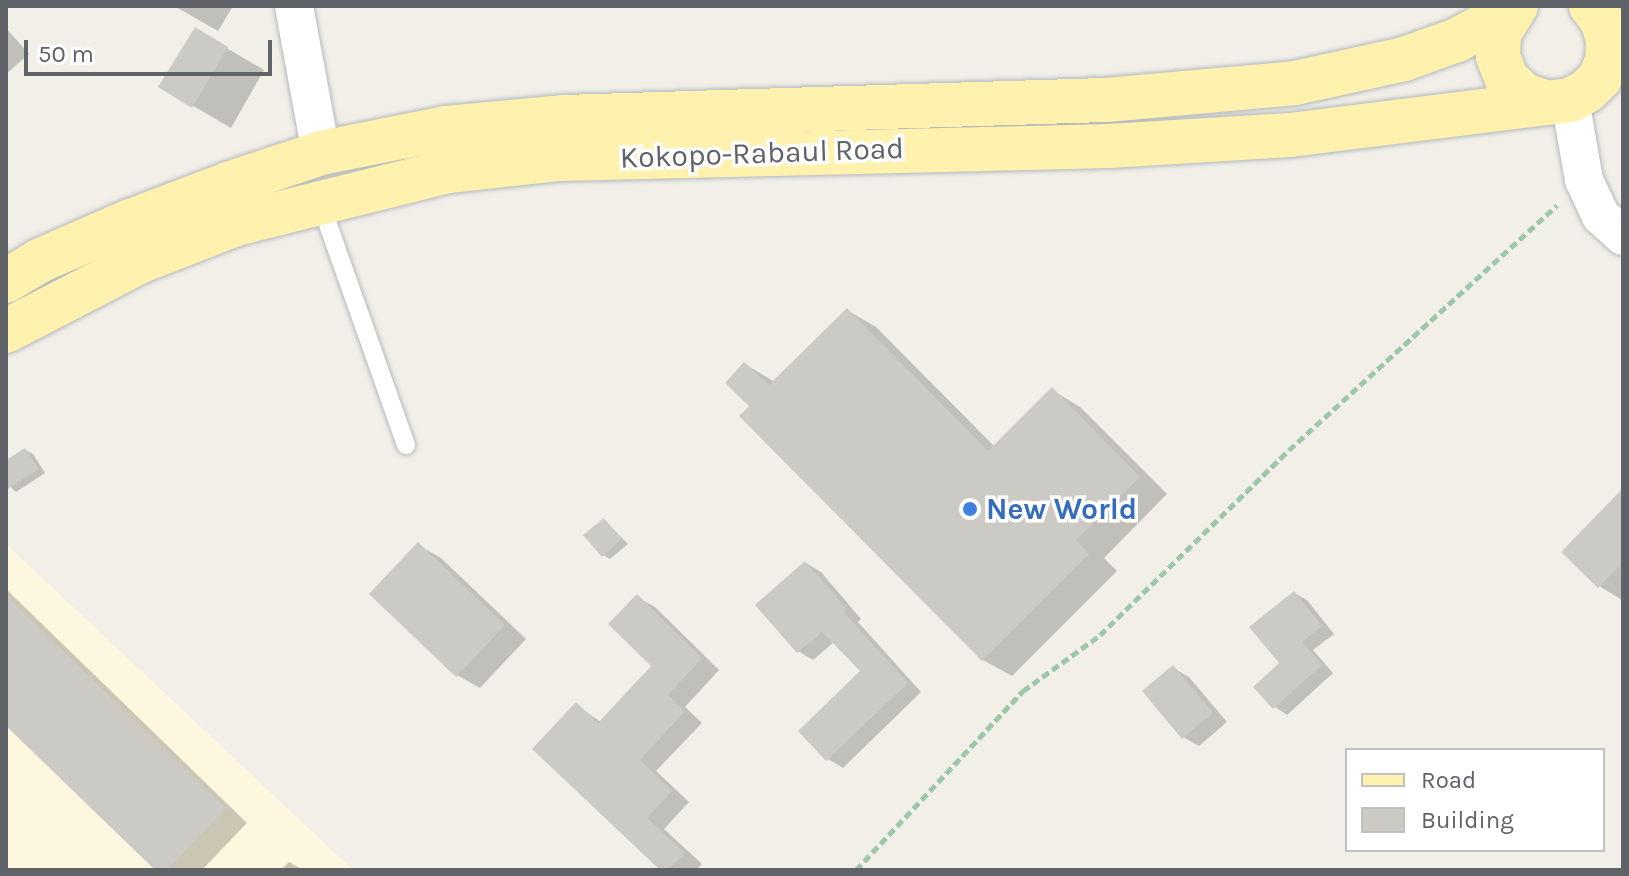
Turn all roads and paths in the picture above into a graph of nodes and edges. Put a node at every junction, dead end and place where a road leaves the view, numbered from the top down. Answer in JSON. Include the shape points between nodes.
{"nodes":[{"id":1,"x":294,"y":6,"type":"edge"},
{"id":2,"x":1591,"y":6,"type":"edge"},
{"id":3,"x":1513,"y":9,"type":"edge"},
{"id":4,"x":1615,"y":57,"type":"edge"},
{"id":5,"x":1558,"y":101,"type":"junction"},
{"id":6,"x":321,"y":153,"type":"junction"},
{"id":7,"x":1584,"y":180,"type":"junction"},
{"id":8,"x":320,"y":202,"type":"junction"},
{"id":9,"x":1623,"y":236,"type":"edge"},
{"id":10,"x":6,"y":281,"type":"edge"},
{"id":11,"x":6,"y":331,"type":"edge"},
{"id":12,"x":406,"y":445,"type":"dead end"},
{"id":13,"x":856,"y":870,"type":"edge"}],
"edges":[{"from":1,"to":6,"type":"street"},
{"from":2,"to":4,"type":"main road","via":[[1603,22]]},
{"from":3,"to":5,"type":"main road","via":[[1499,33],[1498,57],[1507,79],[1524,95]]},
{"from":3,"to":6,"type":"main road","name":"Kokopo-Rabaul Road","via":[[1457,40],[1404,59],[1295,83],[1106,100],[564,117],[446,128]]},
{"from":4,"to":5,"type":"main road","via":[[1587,91]]},
{"from":5,"to":7,"type":"street"},
{"from":5,"to":8,"type":"main road","name":"Kokopo-Rabaul Road","via":[[1290,135],[1109,146],[560,159],[448,171]]},
{"from":6,"to":10,"type":"main road","name":"Kokopo-Rabaul Road","via":[[128,222]]},
{"from":7,"to":9,"type":"street","via":[[1601,216]]},
{"from":7,"to":13,"type":"path","via":[[1289,450],[1100,635],[1023,691]]},
{"from":8,"to":11,"type":"main road","name":"Kokopo-Rabaul Road","via":[[236,224],[141,261]]},
{"from":8,"to":12,"type":"lane"}]}
